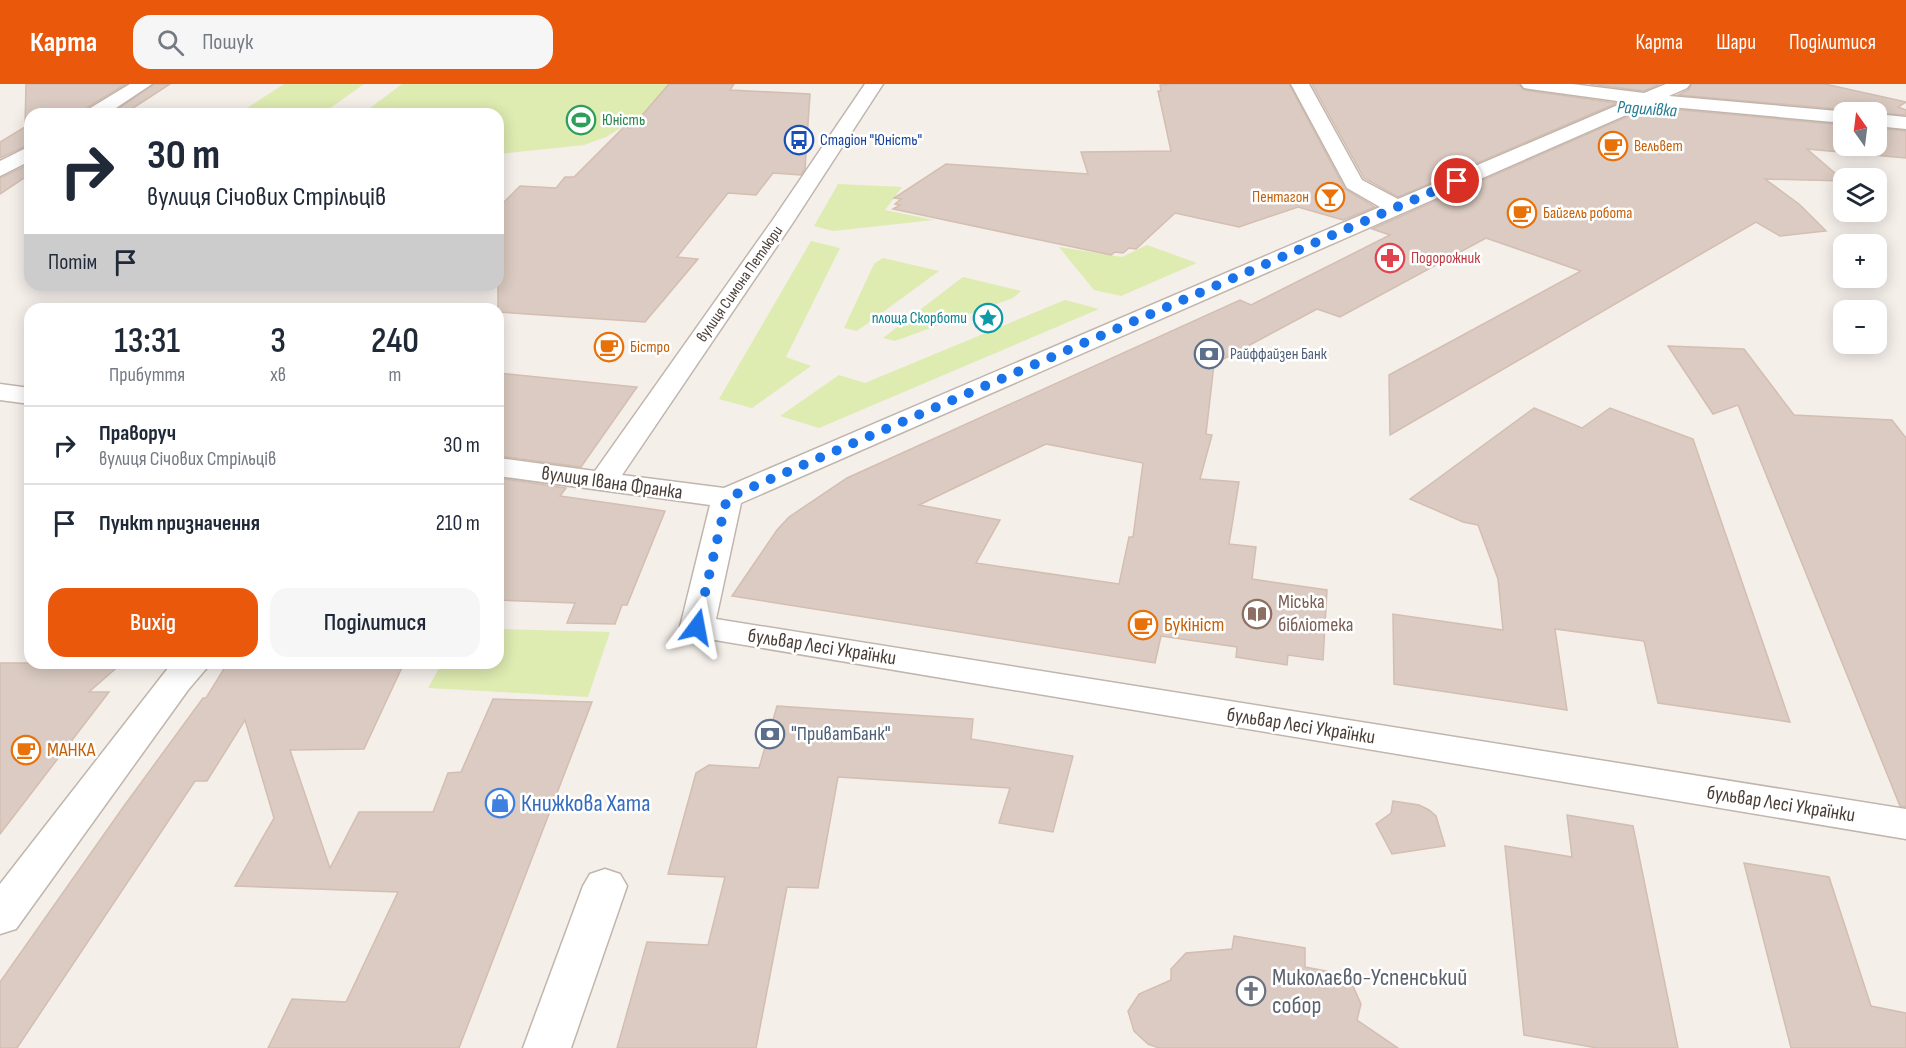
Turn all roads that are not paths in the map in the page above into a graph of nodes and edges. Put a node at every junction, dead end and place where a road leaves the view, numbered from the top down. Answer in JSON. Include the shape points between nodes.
{"nodes":[{"id":1,"x":143,"y":84,"type":"edge"},
{"id":2,"x":874,"y":84,"type":"edge"},
{"id":3,"x":1300,"y":84,"type":"edge"},
{"id":4,"x":1530,"y":84,"type":"edge"},
{"id":5,"x":1681,"y":84,"type":"edge"},
{"id":6,"x":1634,"y":104,"type":"junction"},
{"id":7,"x":104,"y":108,"type":"edge"},
{"id":8,"x":1833,"y":116,"type":"edge"},
{"id":9,"x":1887,"y":121,"type":"edge"},
{"id":10,"x":1906,"y":123,"type":"edge"},
{"id":11,"x":24,"y":156,"type":"edge"},
{"id":12,"x":0,"y":171,"type":"edge"},
{"id":13,"x":1396,"y":207,"type":"junction"},
{"id":14,"x":0,"y":392,"type":"edge"},
{"id":15,"x":24,"y":395,"type":"edge"},
{"id":16,"x":504,"y":468,"type":"edge"},
{"id":17,"x":602,"y":482,"type":"junction"},
{"id":18,"x":727,"y":498,"type":"junction"},
{"id":19,"x":188,"y":669,"type":"edge"},
{"id":20,"x":1906,"y":824,"type":"edge"},
{"id":21,"x":605,"y":886,"type":"dead end"},
{"id":22,"x":0,"y":917,"type":"edge"},
{"id":23,"x":547,"y":1048,"type":"edge"}],
"edges":[{"from":1,"to":7,"type":"street"},
{"from":2,"to":17,"type":"street","name":"вулиця Симона Петлюри"},
{"from":3,"to":13,"type":"street","via":[[1354,184]]},
{"from":4,"to":6,"type":"street"},
{"from":5,"to":6,"type":"street"},
{"from":6,"to":8,"type":"street"},
{"from":6,"to":13,"type":"street"},
{"from":9,"to":10,"type":"street"},
{"from":11,"to":12,"type":"street"},
{"from":13,"to":18,"type":"street"},
{"from":14,"to":15,"type":"street"},
{"from":16,"to":17,"type":"street","name":"вулиця Івана Франка"},
{"from":17,"to":18,"type":"street","name":"вулиця Івана Франка"},
{"from":18,"to":20,"type":"street","name":"бульвар Лесі Українки","via":[[697,627]]},
{"from":19,"to":22,"type":"street"},
{"from":21,"to":23,"type":"street"}]}
